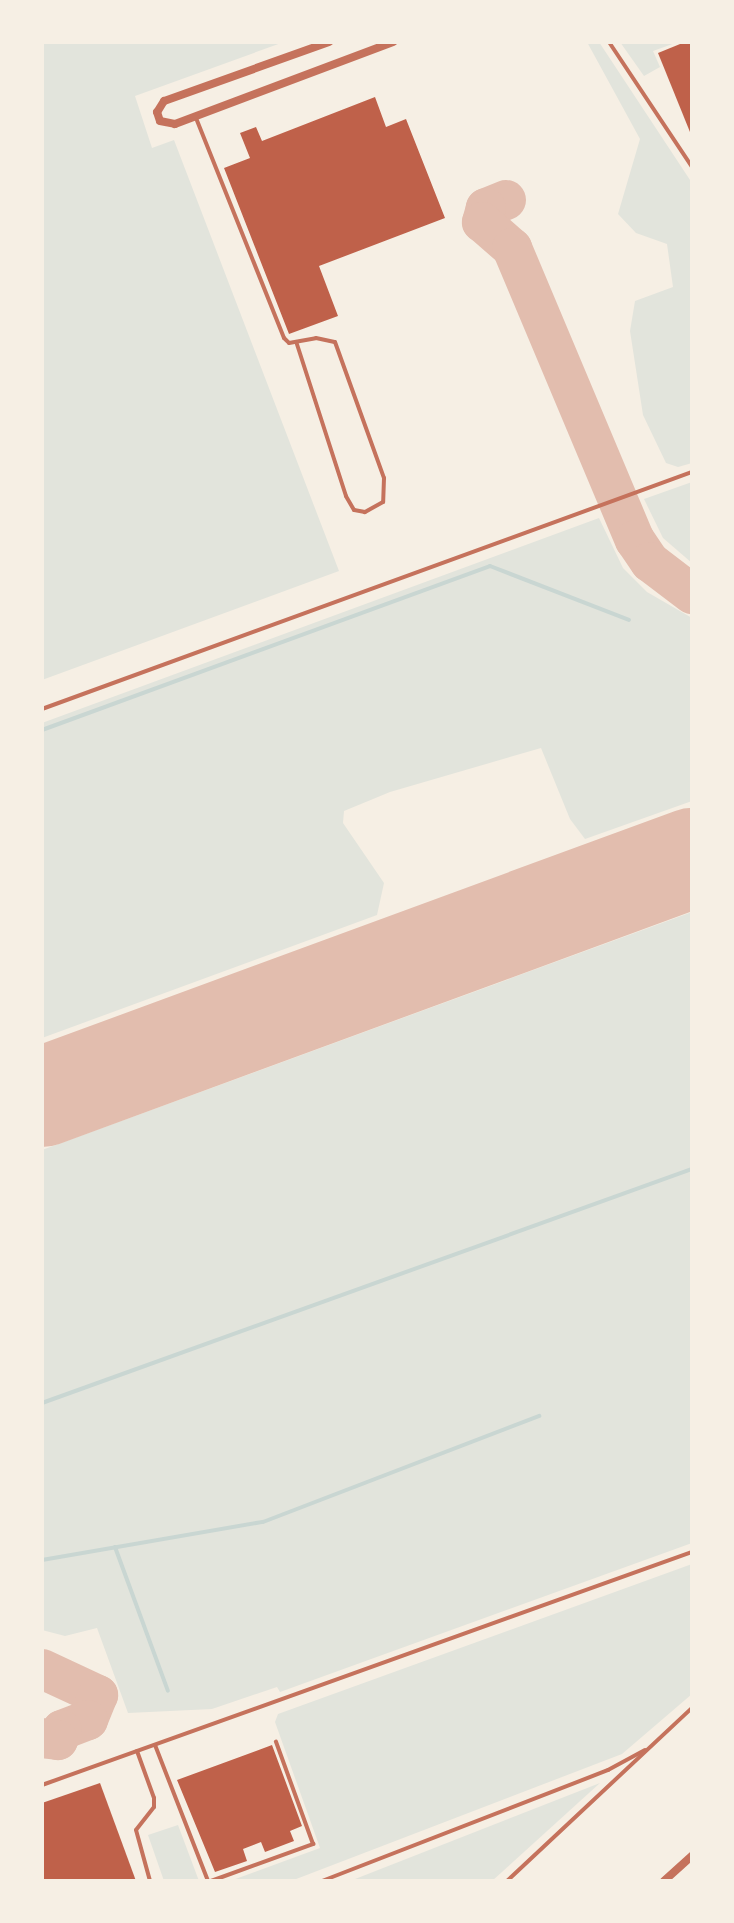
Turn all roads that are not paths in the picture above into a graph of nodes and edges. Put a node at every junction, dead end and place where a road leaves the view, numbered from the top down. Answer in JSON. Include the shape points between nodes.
{"nodes":[{"id":1,"x":329,"y":42,"type":"edge"},
{"id":2,"x":393,"y":42,"type":"edge"},
{"id":3,"x":609,"y":42,"type":"edge"},
{"id":4,"x":195,"y":116,"type":"junction"},
{"id":5,"x":692,"y":167,"type":"edge"},
{"id":6,"x":297,"y":344,"type":"junction"},
{"id":7,"x":692,"y":472,"type":"edge"},
{"id":8,"x":42,"y":709,"type":"edge"},
{"id":9,"x":692,"y":1552,"type":"edge"},
{"id":10,"x":692,"y":1708,"type":"edge"},
{"id":11,"x":276,"y":1742,"type":"dead end"},
{"id":12,"x":155,"y":1745,"type":"junction"},
{"id":13,"x":645,"y":1750,"type":"junction"},
{"id":14,"x":137,"y":1751,"type":"junction"},
{"id":15,"x":42,"y":1785,"type":"edge"},
{"id":16,"x":692,"y":1856,"type":"edge"},
{"id":17,"x":150,"y":1881,"type":"edge"},
{"id":18,"x":209,"y":1881,"type":"edge"},
{"id":19,"x":322,"y":1881,"type":"edge"},
{"id":20,"x":507,"y":1881,"type":"edge"},
{"id":21,"x":664,"y":1881,"type":"edge"}],
"edges":[{"from":1,"to":4,"type":"street","via":[[164,101],[157,112],[167,125]]},
{"from":2,"to":4,"type":"street"},
{"from":3,"to":5,"type":"lane"},
{"from":4,"to":6,"type":"lane","via":[[280,330],[289,343]]},
{"from":6,"to":6,"type":"lane","via":[[316,338],[335,342],[384,478],[383,502],[365,512],[354,510],[346,496]]},
{"from":7,"to":8,"type":"lane"},
{"from":9,"to":12,"type":"lane"},
{"from":10,"to":13,"type":"lane"},
{"from":11,"to":18,"type":"lane","via":[[313,1844]]},
{"from":12,"to":14,"type":"lane"},
{"from":12,"to":18,"type":"lane"},
{"from":13,"to":19,"type":"lane"},
{"from":13,"to":20,"type":"lane"},
{"from":14,"to":15,"type":"lane"},
{"from":14,"to":17,"type":"lane","via":[[154,1798],[154,1807],[136,1830]]},
{"from":16,"to":21,"type":"street"}]}
